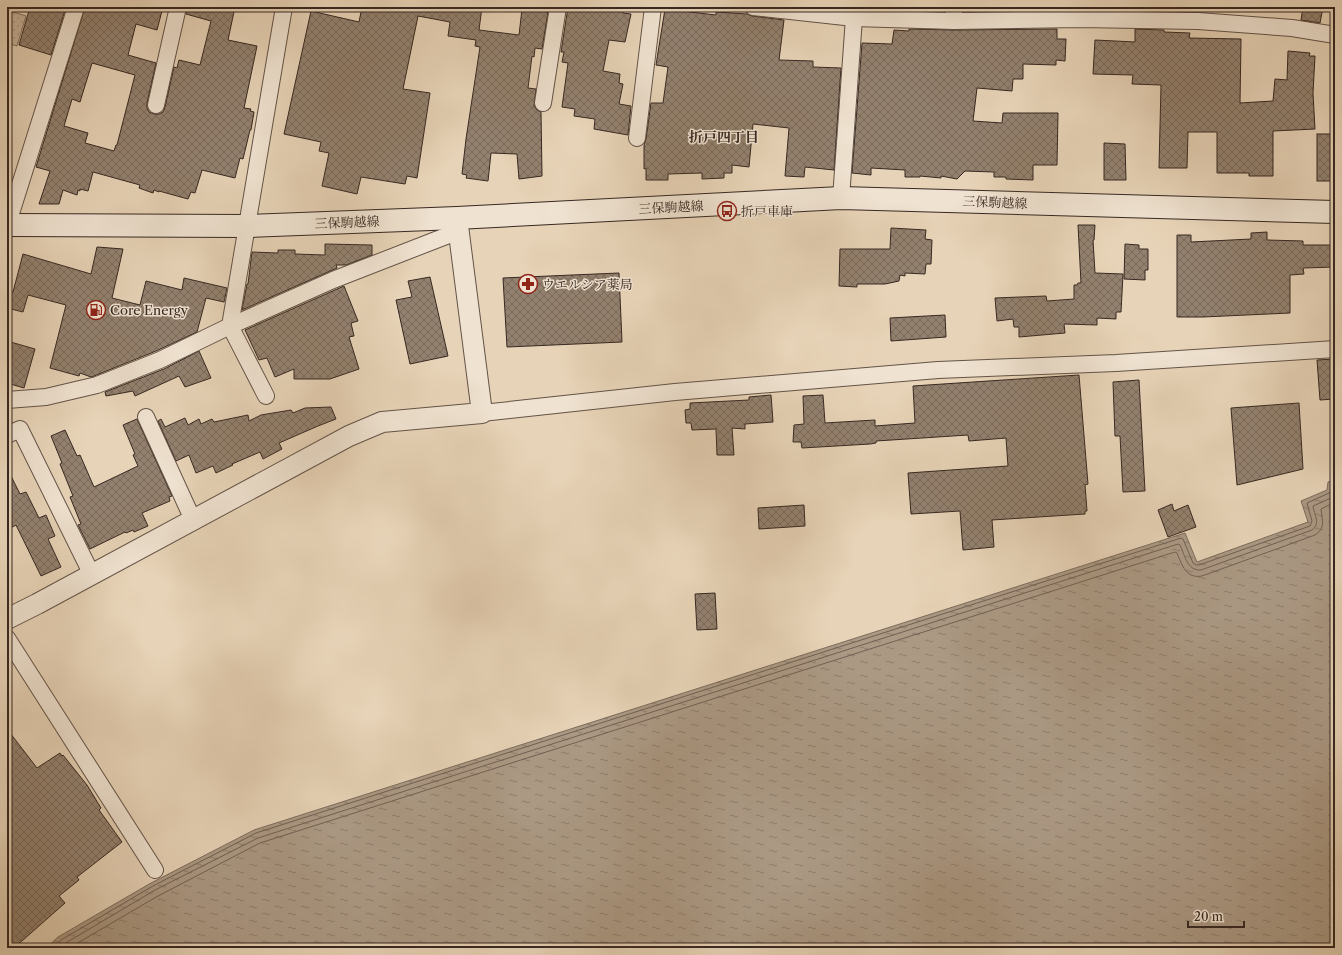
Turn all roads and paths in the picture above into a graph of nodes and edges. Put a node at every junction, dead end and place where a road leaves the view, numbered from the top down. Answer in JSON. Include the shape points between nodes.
{"nodes":[{"id":1,"x":76,"y":7,"type":"edge"},
{"id":2,"x":178,"y":7,"type":"edge"},
{"id":3,"x":284,"y":7,"type":"edge"},
{"id":4,"x":558,"y":7,"type":"edge"},
{"id":5,"x":653,"y":7,"type":"edge"},
{"id":6,"x":754,"y":7,"type":"edge"},
{"id":7,"x":1048,"y":13,"type":"edge"},
{"id":8,"x":954,"y":14,"type":"edge"},
{"id":9,"x":854,"y":18,"type":"junction"},
{"id":10,"x":1335,"y":35,"type":"edge"},
{"id":11,"x":544,"y":103,"type":"dead end"},
{"id":12,"x":156,"y":105,"type":"dead end"},
{"id":13,"x":637,"y":138,"type":"dead end"},
{"id":14,"x":842,"y":198,"type":"junction"},
{"id":15,"x":1335,"y":212,"type":"edge"},
{"id":16,"x":458,"y":224,"type":"junction"},
{"id":17,"x":7,"y":226,"type":"edge"},
{"id":18,"x":246,"y":226,"type":"junction"},
{"id":19,"x":230,"y":326,"type":"junction"},
{"id":20,"x":1335,"y":349,"type":"edge"},
{"id":21,"x":266,"y":396,"type":"dead end"},
{"id":22,"x":7,"y":400,"type":"edge"},
{"id":23,"x":482,"y":413,"type":"junction"},
{"id":24,"x":146,"y":417,"type":"dead end"},
{"id":25,"x":7,"y":435,"type":"edge"},
{"id":26,"x":193,"y":520,"type":"junction"},
{"id":27,"x":92,"y":575,"type":"junction"},
{"id":28,"x":7,"y":619,"type":"edge"},
{"id":29,"x":7,"y":638,"type":"edge"},
{"id":30,"x":155,"y":870,"type":"dead end"}],
"edges":[{"from":1,"to":17,"type":"street"},
{"from":2,"to":12,"type":"street"},
{"from":3,"to":18,"type":"street"},
{"from":4,"to":11,"type":"street"},
{"from":5,"to":13,"type":"street"},
{"from":6,"to":9,"type":"street"},
{"from":7,"to":8,"type":"street"},
{"from":7,"to":10,"type":"street","via":[[1292,28]]},
{"from":8,"to":9,"type":"street"},
{"from":9,"to":14,"type":"street"},
{"from":14,"to":15,"type":"main road","name":"三保駒越線"},
{"from":14,"to":16,"type":"main road","name":"三保駒越線"},
{"from":16,"to":18,"type":"main road","name":"三保駒越線"},
{"from":16,"to":19,"type":"street"},
{"from":16,"to":23,"type":"street"},
{"from":17,"to":18,"type":"main road","name":"三保駒越線"},
{"from":18,"to":19,"type":"street"},
{"from":19,"to":21,"type":"street"},
{"from":19,"to":22,"type":"street","via":[[160,360],[97,385],[46,397]]},
{"from":20,"to":23,"type":"street","via":[[1116,363],[938,370],[675,392]]},
{"from":23,"to":26,"type":"street","via":[[382,422],[349,436]]},
{"from":24,"to":26,"type":"street"},
{"from":25,"to":27,"type":"street","via":[[20,429]]},
{"from":26,"to":27,"type":"street"},
{"from":27,"to":28,"type":"street"},
{"from":29,"to":30,"type":"street"}]}
